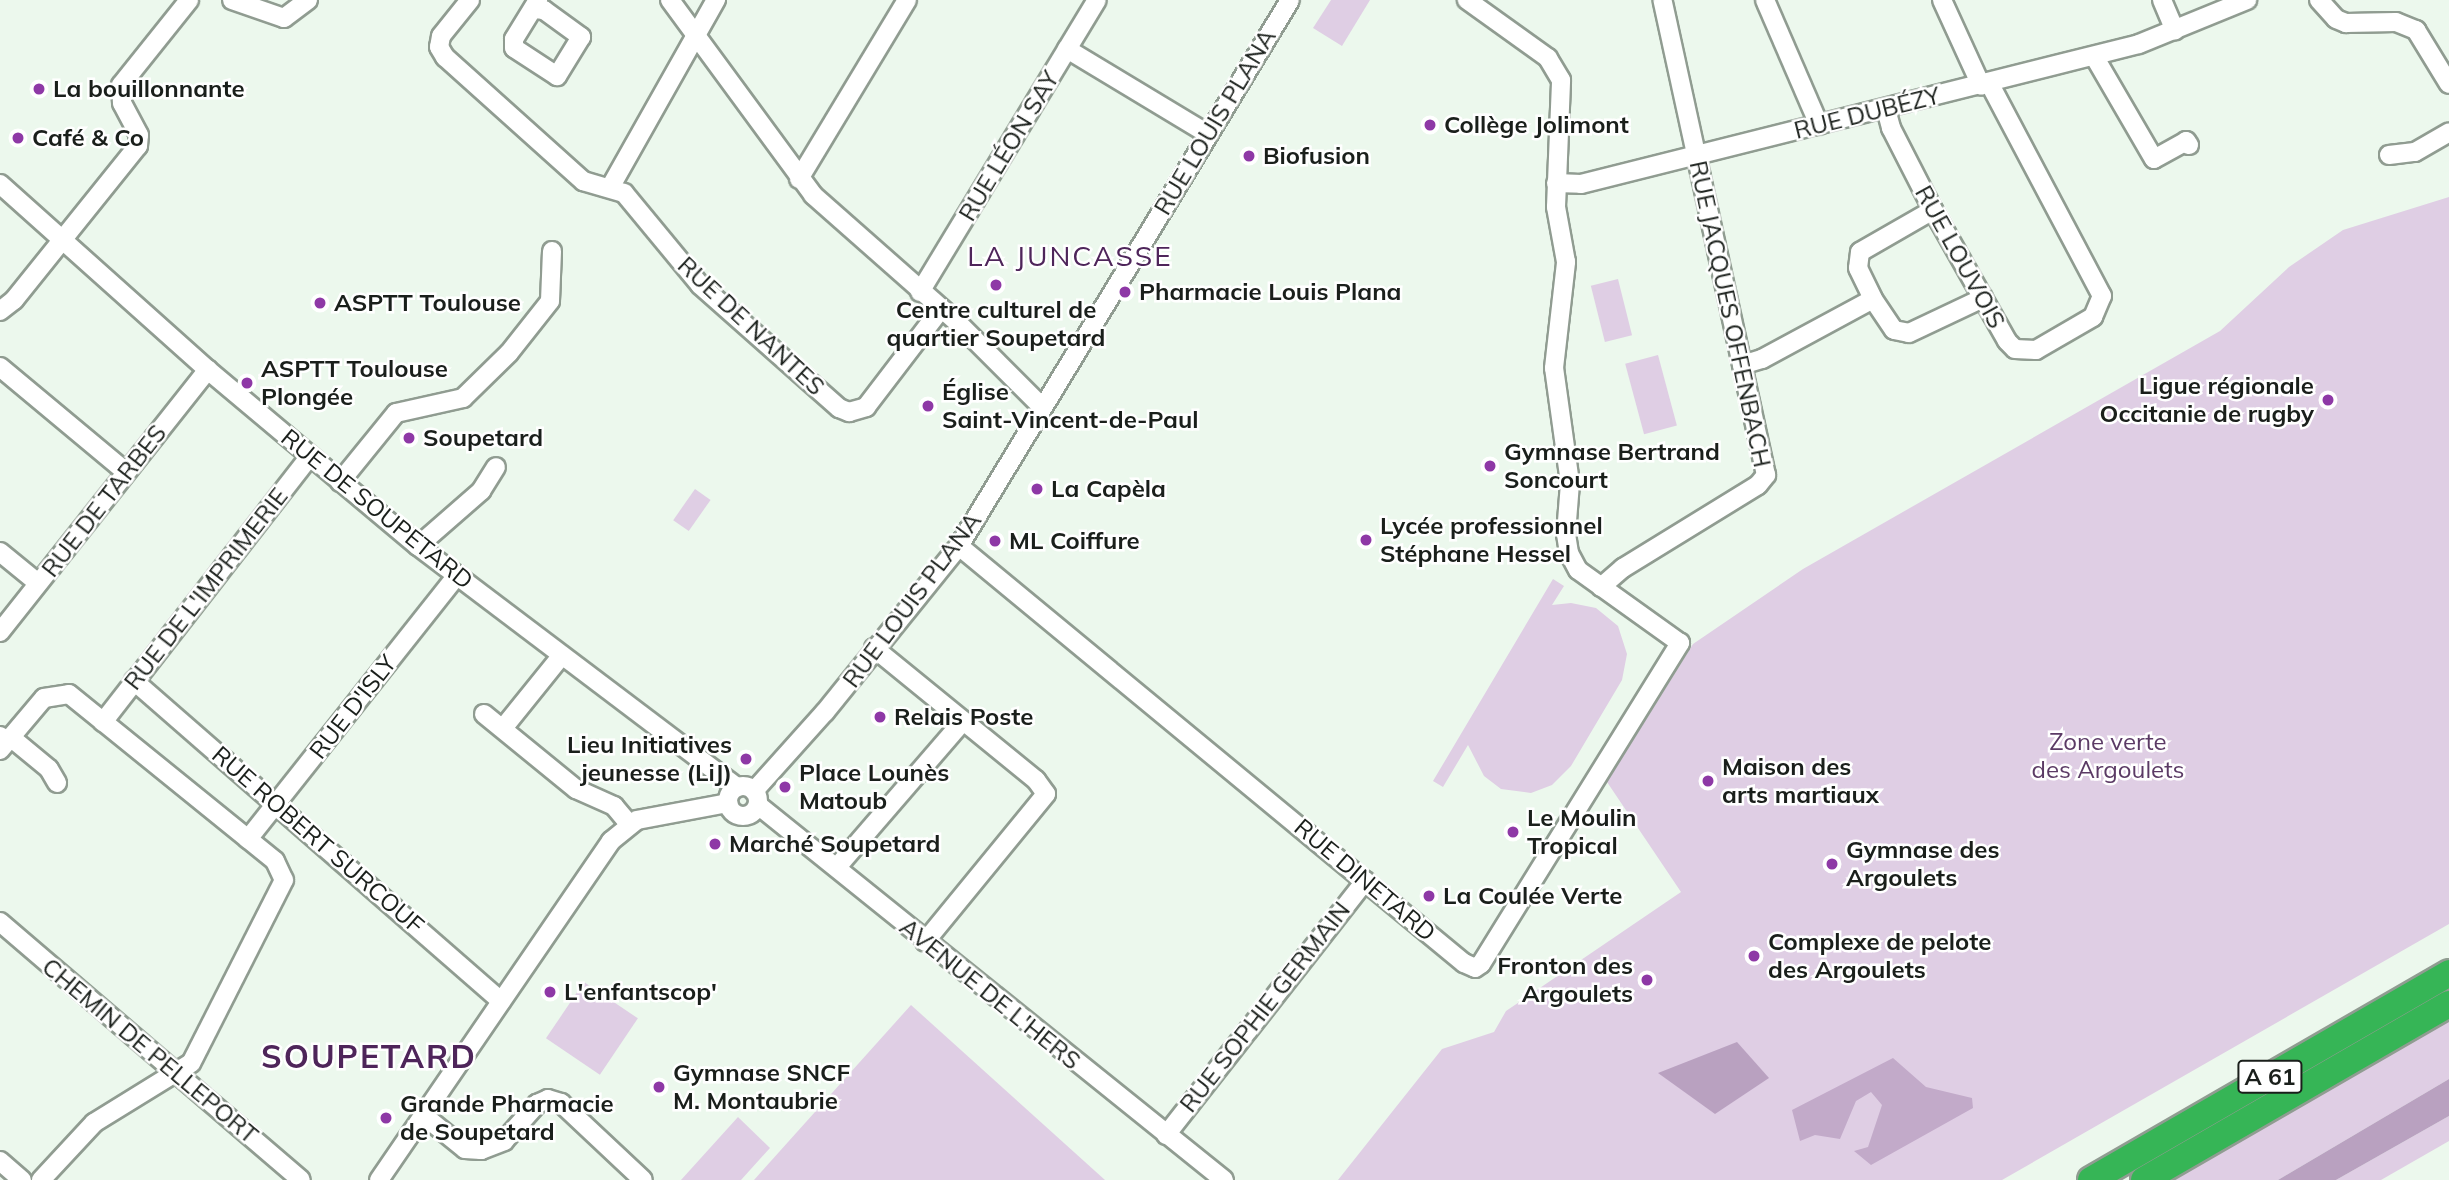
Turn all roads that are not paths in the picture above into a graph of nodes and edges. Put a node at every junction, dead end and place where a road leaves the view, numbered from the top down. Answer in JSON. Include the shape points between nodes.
{"nodes":[{"id":1,"x":189,"y":0,"type":"edge"},
{"id":2,"x":232,"y":0,"type":"edge"},
{"id":3,"x":308,"y":0,"type":"edge"},
{"id":4,"x":470,"y":0,"type":"edge"},
{"id":5,"x":670,"y":0,"type":"edge"},
{"id":6,"x":716,"y":0,"type":"edge"},
{"id":7,"x":907,"y":0,"type":"edge"},
{"id":8,"x":1097,"y":0,"type":"edge"},
{"id":9,"x":1290,"y":0,"type":"edge"},
{"id":10,"x":1467,"y":0,"type":"edge"},
{"id":11,"x":1662,"y":0,"type":"edge"},
{"id":12,"x":1765,"y":0,"type":"edge"},
{"id":13,"x":1942,"y":0,"type":"edge"},
{"id":14,"x":2162,"y":0,"type":"edge"},
{"id":15,"x":2247,"y":0,"type":"edge"},
{"id":16,"x":2319,"y":0,"type":"edge"},
{"id":17,"x":2175,"y":30,"type":"junction"},
{"id":18,"x":696,"y":35,"type":"junction"},
{"id":19,"x":1068,"y":49,"type":"junction"},
{"id":20,"x":2095,"y":56,"type":"junction"},
{"id":21,"x":1985,"y":84,"type":"junction"},
{"id":22,"x":2449,"y":84,"type":"edge"},
{"id":23,"x":1886,"y":109,"type":"junction"},
{"id":24,"x":1819,"y":125,"type":"junction"},
{"id":25,"x":2449,"y":132,"type":"edge"},
{"id":26,"x":1208,"y":134,"type":"junction"},
{"id":27,"x":2189,"y":145,"type":"dead end"},
{"id":28,"x":1697,"y":154,"type":"junction"},
{"id":29,"x":2389,"y":155,"type":"dead end"},
{"id":30,"x":799,"y":178,"type":"junction"},
{"id":31,"x":1556,"y":183,"type":"junction"},
{"id":32,"x":0,"y":184,"type":"edge"},
{"id":33,"x":611,"y":186,"type":"junction"},
{"id":34,"x":1933,"y":209,"type":"junction"},
{"id":35,"x":61,"y":239,"type":"junction"},
{"id":36,"x":552,"y":251,"type":"dead end"},
{"id":37,"x":920,"y":292,"type":"junction"},
{"id":38,"x":1983,"y":298,"type":"junction"},
{"id":39,"x":1873,"y":299,"type":"junction"},
{"id":40,"x":941,"y":309,"type":"junction"},
{"id":41,"x":0,"y":310,"type":"edge"},
{"id":42,"x":1742,"y":365,"type":"junction"},
{"id":43,"x":0,"y":367,"type":"edge"},
{"id":44,"x":208,"y":370,"type":"junction"},
{"id":45,"x":1042,"y":407,"type":"junction"},
{"id":46,"x":309,"y":457,"type":"junction"},
{"id":47,"x":496,"y":467,"type":"dead end"},
{"id":48,"x":126,"y":472,"type":"junction"},
{"id":49,"x":340,"y":482,"type":"junction"},
{"id":50,"x":418,"y":546,"type":"junction"},
{"id":51,"x":959,"y":546,"type":"junction"},
{"id":52,"x":0,"y":552,"type":"edge"},
{"id":53,"x":457,"y":575,"type":"junction"},
{"id":54,"x":38,"y":583,"type":"junction"},
{"id":55,"x":1601,"y":587,"type":"junction"},
{"id":56,"x":0,"y":632,"type":"edge"},
{"id":57,"x":874,"y":648,"type":"junction"},
{"id":58,"x":562,"y":655,"type":"junction"},
{"id":59,"x":134,"y":681,"type":"junction"},
{"id":60,"x":484,"y":714,"type":"dead end"},
{"id":61,"x":962,"y":720,"type":"junction"},
{"id":62,"x":103,"y":722,"type":"junction"},
{"id":63,"x":503,"y":727,"type":"junction"},
{"id":64,"x":2,"y":742,"type":"edge"},
{"id":65,"x":57,"y":783,"type":"dead end"},
{"id":66,"x":744,"y":797,"type":"junction"},
{"id":67,"x":277,"y":804,"type":"junction"},
{"id":68,"x":629,"y":824,"type":"junction"},
{"id":69,"x":248,"y":839,"type":"junction"},
{"id":70,"x":837,"y":867,"type":"junction"},
{"id":71,"x":1365,"y":880,"type":"junction"},
{"id":72,"x":0,"y":922,"type":"edge"},
{"id":73,"x":925,"y":942,"type":"junction"},
{"id":74,"x":2449,"y":973,"type":"edge"},
{"id":75,"x":501,"y":1001,"type":"junction"},
{"id":76,"x":2449,"y":1004,"type":"edge"},
{"id":77,"x":174,"y":1072,"type":"junction"},
{"id":78,"x":423,"y":1115,"type":"junction"},
{"id":79,"x":1166,"y":1135,"type":"junction"},
{"id":80,"x":0,"y":1161,"type":"edge"},
{"id":81,"x":22,"y":1180,"type":"edge"},
{"id":82,"x":41,"y":1180,"type":"edge"},
{"id":83,"x":301,"y":1180,"type":"edge"},
{"id":84,"x":379,"y":1180,"type":"edge"},
{"id":85,"x":643,"y":1180,"type":"edge"},
{"id":86,"x":1224,"y":1180,"type":"edge"},
{"id":87,"x":2091,"y":1180,"type":"edge"},
{"id":88,"x":2144,"y":1180,"type":"edge"}],
"edges":[{"from":1,"to":35,"type":"street","via":[[121,85],[122,103],[139,135],[138,146]]},
{"from":2,"to":3,"type":"street","via":[[284,18]]},
{"from":4,"to":33,"type":"street","name":"RUE DE NANTES","via":[[443,31],[441,52],[583,181]]},
{"from":5,"to":18,"type":"street"},
{"from":6,"to":18,"type":"street"},
{"from":7,"to":30,"type":"street"},
{"from":8,"to":19,"type":"street","name":"RUE LÉON SAY"},
{"from":9,"to":26,"type":"street","name":"RUE LOUIS PLANA"},
{"from":10,"to":31,"type":"street","via":[[1558,69],[1562,104]]},
{"from":11,"to":28,"type":"street","name":"RUE JACQUES OFFENBACH"},
{"from":12,"to":24,"type":"street"},
{"from":13,"to":21,"type":"street"},
{"from":14,"to":17,"type":"street"},
{"from":15,"to":17,"type":"street","name":"RUE DUBÉZY"},
{"from":16,"to":22,"type":"street","via":[[2346,23],[2396,22],[2416,30]]},
{"from":17,"to":20,"type":"street","name":"RUE DUBÉZY"},
{"from":18,"to":30,"type":"street"},
{"from":18,"to":33,"type":"street"},
{"from":19,"to":26,"type":"street"},
{"from":19,"to":37,"type":"street","name":"RUE LÉON SAY"},
{"from":20,"to":21,"type":"street","name":"RUE DUBÉZY"},
{"from":20,"to":27,"type":"street","via":[[2154,159],[2186,141]]},
{"from":21,"to":23,"type":"street","name":"RUE DUBÉZY"},
{"from":21,"to":38,"type":"street","name":"RUE LOUVOIS","via":[[2102,296],[2093,317],[2025,352],[2007,341]]},
{"from":23,"to":24,"type":"street","name":"RUE DUBÉZY"},
{"from":23,"to":34,"type":"street","name":"RUE LOUVOIS","via":[[1891,128]]},
{"from":24,"to":28,"type":"street","name":"RUE DUBÉZY"},
{"from":25,"to":29,"type":"street","via":[[2415,152]]},
{"from":26,"to":45,"type":"street","name":"RUE LOUIS PLANA"},
{"from":28,"to":31,"type":"street","name":"RUE DUBÉZY","via":[[1581,184]]},
{"from":28,"to":42,"type":"street","name":"RUE JACQUES OFFENBACH"},
{"from":30,"to":37,"type":"street","via":[[836,218]]},
{"from":31,"to":55,"type":"street","via":[[1566,262],[1555,391],[1570,483],[1566,534],[1578,570]]},
{"from":32,"to":35,"type":"street","name":"RUE DE SOUPETARD"},
{"from":33,"to":40,"type":"street","name":"RUE DE NANTES","via":[[624,193],[701,285],[844,411],[866,407]]},
{"from":34,"to":38,"type":"street","name":"RUE LOUVOIS"},
{"from":34,"to":39,"type":"street","via":[[1860,252],[1858,268]]},
{"from":35,"to":41,"type":"street","via":[[14,300]]},
{"from":35,"to":44,"type":"street","name":"RUE DE SOUPETARD"},
{"from":36,"to":49,"type":"street","via":[[550,301],[509,353],[463,398],[396,413]]},
{"from":37,"to":40,"type":"street"},
{"from":38,"to":39,"type":"street","via":[[1909,333],[1894,330]]},
{"from":39,"to":42,"type":"street","via":[[1762,359]]},
{"from":40,"to":45,"type":"street"},
{"from":42,"to":55,"type":"street","name":"RUE JACQUES OFFENBACH","via":[[1766,475],[1758,485],[1623,568]]},
{"from":43,"to":48,"type":"street"},
{"from":44,"to":46,"type":"street","name":"RUE DE SOUPETARD"},
{"from":44,"to":48,"type":"street","name":"RUE DE TARBES"},
{"from":45,"to":51,"type":"street","name":"RUE LOUIS PLANA"},
{"from":46,"to":49,"type":"street","name":"RUE DE SOUPETARD"},
{"from":46,"to":59,"type":"street","name":"RUE DE L'IMPRIMERIE"},
{"from":47,"to":50,"type":"street","via":[[481,491]]},
{"from":48,"to":54,"type":"street","name":"RUE DE TARBES"},
{"from":49,"to":50,"type":"street","name":"RUE DE SOUPETARD"},
{"from":50,"to":53,"type":"street","name":"RUE DE SOUPETARD"},
{"from":51,"to":57,"type":"street","name":"RUE LOUIS PLANA"},
{"from":51,"to":71,"type":"street","name":"RUE DINETARD"},
{"from":52,"to":54,"type":"street"},
{"from":53,"to":58,"type":"street","name":"RUE DE SOUPETARD"},
{"from":53,"to":67,"type":"street","name":"RUE D'ISLY"},
{"from":54,"to":56,"type":"street","name":"RUE DE TARBES"},
{"from":55,"to":71,"type":"street","name":"RUE DINETARD","via":[[1680,643],[1482,964],[1475,968],[1464,963]]},
{"from":57,"to":61,"type":"street"},
{"from":57,"to":66,"type":"street","name":"RUE LOUIS PLANA","via":[[803,739]]},
{"from":58,"to":63,"type":"street"},
{"from":58,"to":66,"type":"street","name":"RUE DE SOUPETARD"},
{"from":59,"to":62,"type":"street","name":"RUE DE L'IMPRIMERIE"},
{"from":59,"to":67,"type":"street","name":"RUE ROBERT SURCOUF"},
{"from":60,"to":63,"type":"street"},
{"from":61,"to":70,"type":"street"},
{"from":61,"to":73,"type":"street","via":[[1046,794]]},
{"from":62,"to":64,"type":"street","via":[[74,697],[57,693],[38,703]]},
{"from":62,"to":69,"type":"street"},
{"from":63,"to":68,"type":"street","via":[[506,736],[576,789],[614,806]]},
{"from":64,"to":65,"type":"street","via":[[14,740],[50,769]]},
{"from":66,"to":68,"type":"street"},
{"from":66,"to":70,"type":"street","name":"AVENUE DE L'HERS"},
{"from":67,"to":69,"type":"street","name":"RUE D'ISLY"},
{"from":67,"to":75,"type":"street","name":"RUE ROBERT SURCOUF"},
{"from":68,"to":75,"type":"street","via":[[611,841]]},
{"from":69,"to":77,"type":"street","via":[[279,867],[282,888],[194,1058]]},
{"from":70,"to":73,"type":"street","name":"AVENUE DE L'HERS"},
{"from":71,"to":79,"type":"street","name":"RUE SOPHIE GERMAIN"},
{"from":72,"to":77,"type":"street","name":"CHEMIN DE PELLEPORT"},
{"from":73,"to":79,"type":"street","name":"AVENUE DE L'HERS"},
{"from":74,"to":87,"type":"highway","number":"A 61"},
{"from":75,"to":78,"type":"street"},
{"from":76,"to":88,"type":"highway","number":"A 61"},
{"from":77,"to":82,"type":"street","via":[[94,1123]]},
{"from":77,"to":83,"type":"street","name":"CHEMIN DE PELLEPORT"},
{"from":78,"to":84,"type":"street"},
{"from":78,"to":85,"type":"street","via":[[465,1149],[481,1150],[504,1141],[537,1104],[548,1099],[561,1103]]},
{"from":79,"to":86,"type":"street","name":"AVENUE DE L'HERS"},
{"from":80,"to":81,"type":"street"}]}
